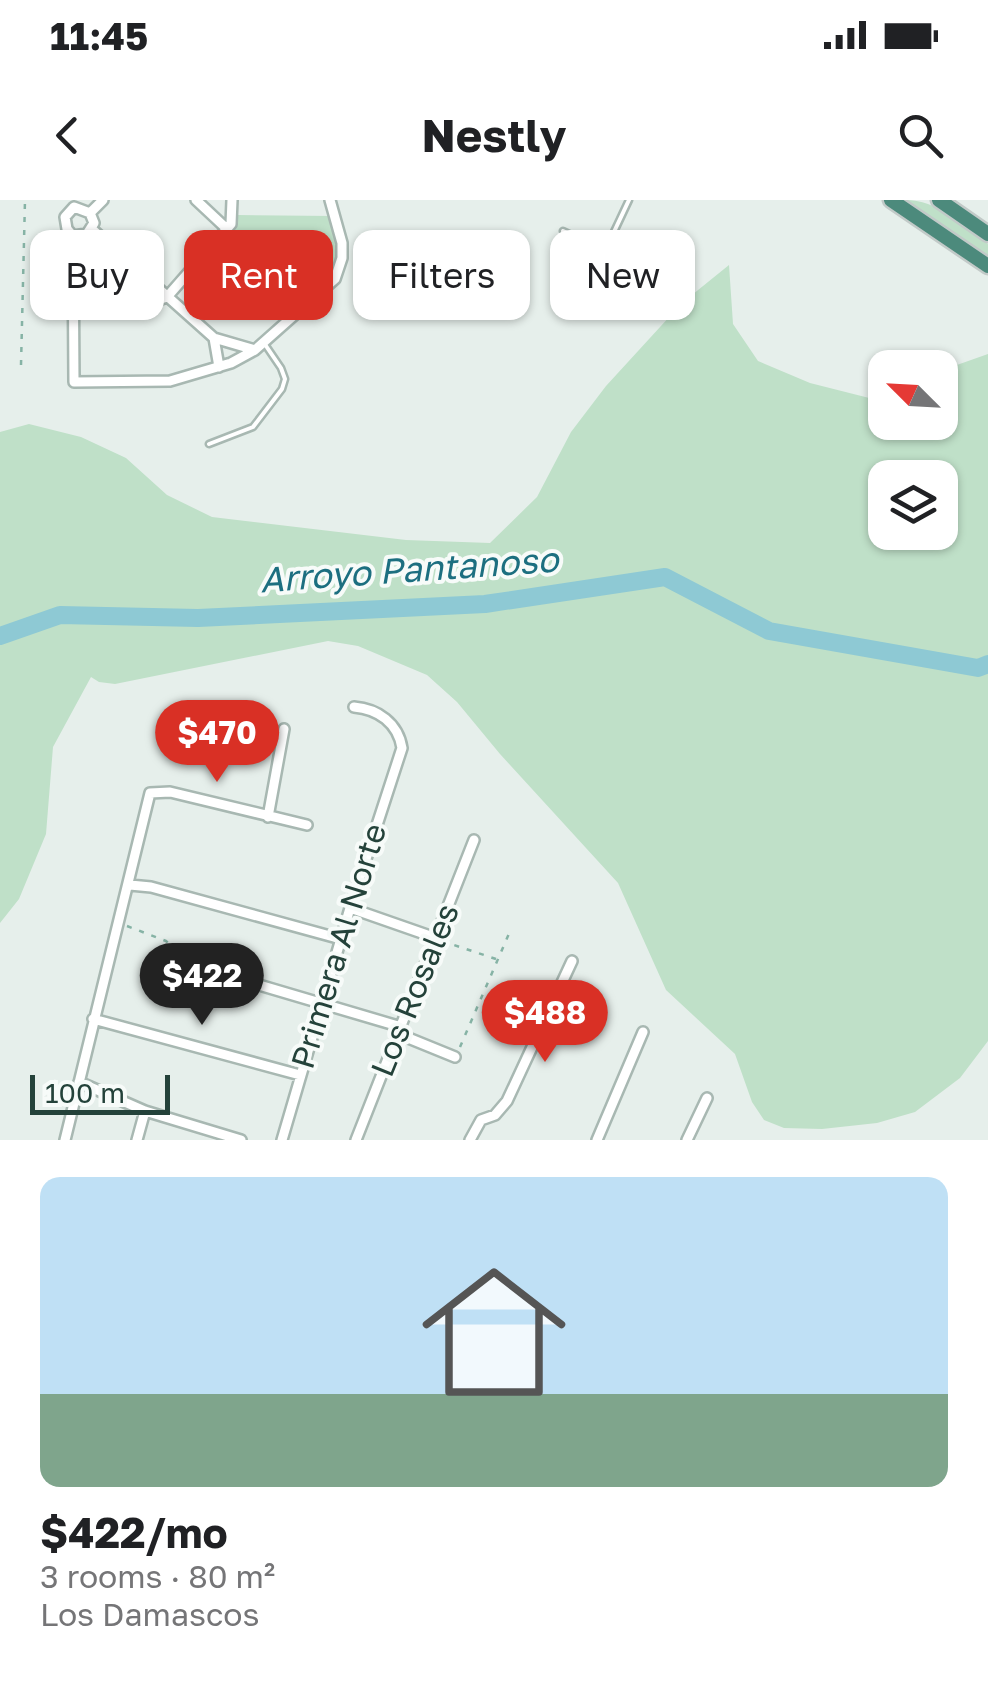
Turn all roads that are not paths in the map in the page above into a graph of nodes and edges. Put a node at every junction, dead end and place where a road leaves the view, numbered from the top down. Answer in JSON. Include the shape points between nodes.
{"nodes":[{"id":1,"x":102,"y":200,"type":"edge"},
{"id":2,"x":196,"y":200,"type":"edge"},
{"id":3,"x":232,"y":200,"type":"edge"},
{"id":4,"x":330,"y":200,"type":"edge"},
{"id":5,"x":629,"y":200,"type":"edge"},
{"id":6,"x":891,"y":200,"type":"edge"},
{"id":7,"x":940,"y":200,"type":"edge"},
{"id":8,"x":74,"y":204,"type":"edge"},
{"id":9,"x":90,"y":213,"type":"junction"},
{"id":10,"x":226,"y":229,"type":"junction"},
{"id":11,"x":68,"y":230,"type":"edge"},
{"id":12,"x":93,"y":230,"type":"edge"},
{"id":13,"x":615,"y":230,"type":"edge"},
{"id":14,"x":988,"y":234,"type":"edge"},
{"id":15,"x":988,"y":266,"type":"edge"},
{"id":16,"x":164,"y":294,"type":"edge"},
{"id":17,"x":167,"y":297,"type":"junction"},
{"id":18,"x":164,"y":298,"type":"edge"},
{"id":19,"x":75,"y":320,"type":"edge"},
{"id":20,"x":214,"y":338,"type":"junction"},
{"id":21,"x":264,"y":342,"type":"junction"},
{"id":22,"x":255,"y":350,"type":"junction"},
{"id":23,"x":219,"y":368,"type":"junction"},
{"id":24,"x":209,"y":444,"type":"dead end"},
{"id":25,"x":354,"y":706,"type":"dead end"},
{"id":26,"x":284,"y":729,"type":"dead end"},
{"id":27,"x":268,"y":817,"type":"junction"},
{"id":28,"x":307,"y":825,"type":"dead end"},
{"id":29,"x":474,"y":840,"type":"dead end"},
{"id":30,"x":130,"y":885,"type":"junction"},
{"id":31,"x":350,"y":908,"type":"junction"},
{"id":32,"x":436,"y":938,"type":"junction"},
{"id":33,"x":340,"y":939,"type":"junction"},
{"id":34,"x":572,"y":961,"type":"dead end"},
{"id":35,"x":198,"y":967,"type":"road end"},
{"id":36,"x":321,"y":1003,"type":"junction"},
{"id":37,"x":94,"y":1019,"type":"junction"},
{"id":38,"x":397,"y":1029,"type":"junction"},
{"id":39,"x":643,"y":1032,"type":"dead end"},
{"id":40,"x":455,"y":1057,"type":"road end"},
{"id":41,"x":300,"y":1075,"type":"junction"},
{"id":42,"x":79,"y":1082,"type":"junction"},
{"id":43,"x":707,"y":1098,"type":"dead end"},
{"id":44,"x":145,"y":1111,"type":"junction"},
{"id":45,"x":65,"y":1140,"type":"edge"},
{"id":46,"x":137,"y":1140,"type":"edge"},
{"id":47,"x":241,"y":1140,"type":"edge"},
{"id":48,"x":282,"y":1140,"type":"edge"},
{"id":49,"x":356,"y":1140,"type":"edge"},
{"id":50,"x":470,"y":1140,"type":"edge"},
{"id":51,"x":597,"y":1140,"type":"edge"},
{"id":52,"x":688,"y":1140,"type":"edge"}],
"edges":[{"from":1,"to":9,"type":"street"},
{"from":2,"to":10,"type":"street"},
{"from":3,"to":10,"type":"street"},
{"from":4,"to":21,"type":"street","via":[[342,243],[335,279]]},
{"from":5,"to":13,"type":"lane"},
{"from":6,"to":15,"type":"highway"},
{"from":7,"to":14,"type":"highway"},
{"from":8,"to":9,"type":"street"},
{"from":8,"to":11,"type":"street","via":[[65,218]]},
{"from":9,"to":12,"type":"street"},
{"from":10,"to":17,"type":"street"},
{"from":16,"to":17,"type":"street"},
{"from":17,"to":18,"type":"street"},
{"from":17,"to":20,"type":"street"},
{"from":19,"to":23,"type":"street","via":[[74,382],[170,382]]},
{"from":20,"to":22,"type":"street"},
{"from":20,"to":23,"type":"street"},
{"from":21,"to":22,"type":"street"},
{"from":21,"to":24,"type":"lane","via":[[281,368],[282,389],[252,427]]},
{"from":22,"to":23,"type":"street"},
{"from":25,"to":31,"type":"street","name":"Primera Al Norte","via":[[386,718],[400,737],[401,753]]},
{"from":26,"to":27,"type":"street"},
{"from":27,"to":28,"type":"street"},
{"from":27,"to":30,"type":"street","via":[[154,791],[147,798]]},
{"from":29,"to":32,"type":"street","name":"Los Rosales"},
{"from":30,"to":33,"type":"street"},
{"from":30,"to":37,"type":"street"},
{"from":31,"to":32,"type":"street"},
{"from":31,"to":33,"type":"street","name":"Primera Al Norte"},
{"from":32,"to":38,"type":"street","name":"Los Rosales"},
{"from":33,"to":36,"type":"street","name":"Primera Al Norte"},
{"from":34,"to":50,"type":"street","via":[[507,1101],[481,1120]]},
{"from":35,"to":36,"type":"street"},
{"from":36,"to":38,"type":"street"},
{"from":36,"to":41,"type":"street","name":"Primera Al Norte"},
{"from":37,"to":41,"type":"street"},
{"from":37,"to":42,"type":"street"},
{"from":38,"to":40,"type":"street"},
{"from":38,"to":49,"type":"street","name":"Los Rosales"},
{"from":39,"to":51,"type":"street"},
{"from":41,"to":48,"type":"street","name":"Primera Al Norte"},
{"from":42,"to":44,"type":"street"},
{"from":42,"to":45,"type":"street"},
{"from":43,"to":52,"type":"street"},
{"from":44,"to":46,"type":"street"},
{"from":44,"to":47,"type":"street"}]}
